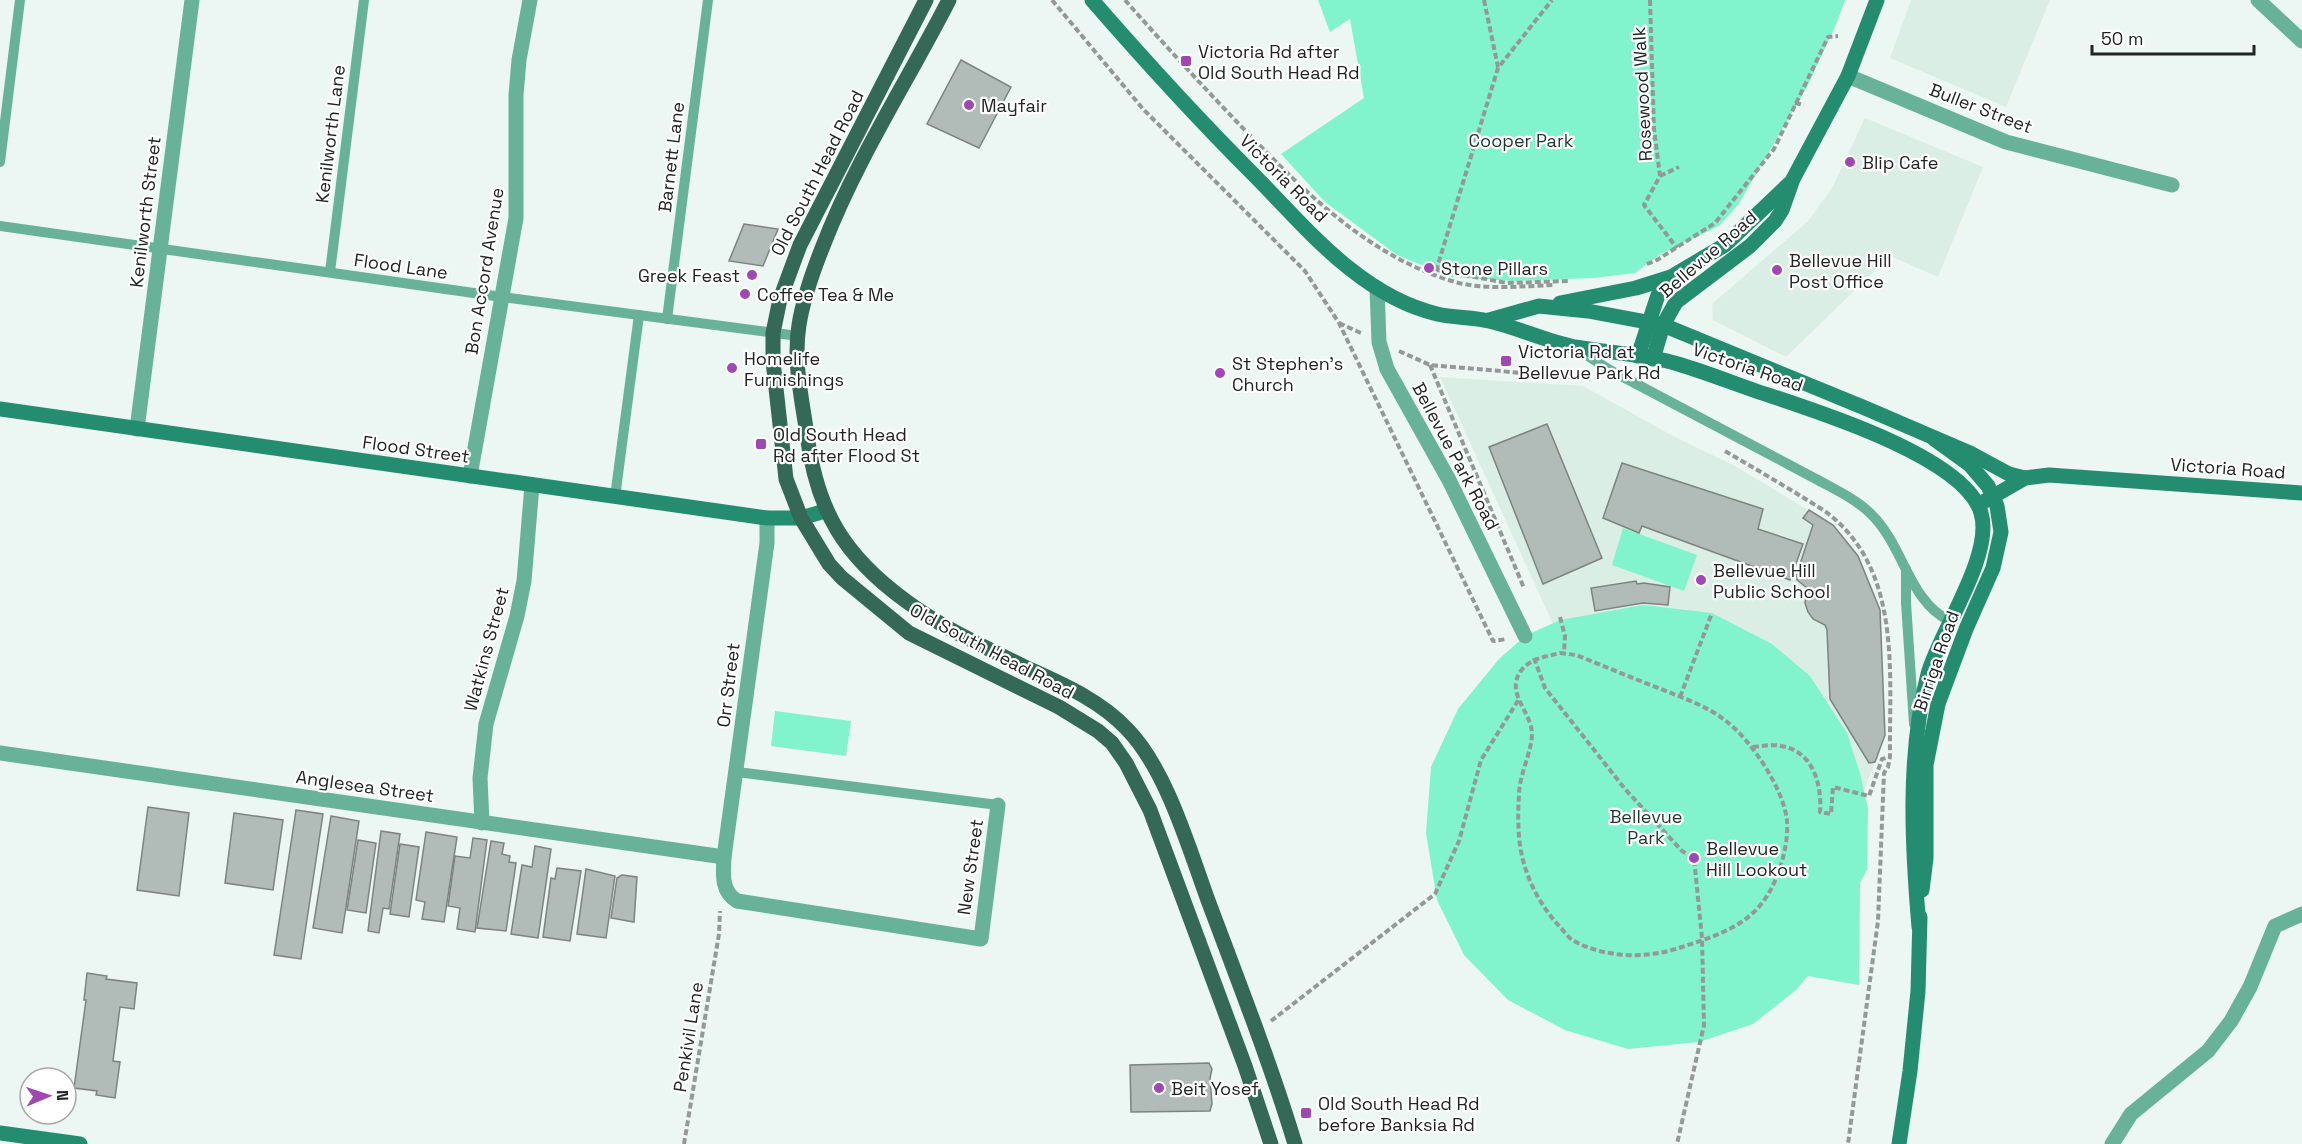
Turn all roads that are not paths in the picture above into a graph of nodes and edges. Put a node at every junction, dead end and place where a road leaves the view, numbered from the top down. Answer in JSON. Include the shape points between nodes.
{"nodes":[{"id":1,"x":20,"y":0,"type":"edge"},
{"id":2,"x":192,"y":0,"type":"edge"},
{"id":3,"x":364,"y":0,"type":"edge"},
{"id":4,"x":530,"y":0,"type":"edge"},
{"id":5,"x":708,"y":0,"type":"edge"},
{"id":6,"x":926,"y":0,"type":"edge"},
{"id":7,"x":949,"y":0,"type":"edge"},
{"id":8,"x":1092,"y":0,"type":"edge"},
{"id":9,"x":1877,"y":0,"type":"edge"},
{"id":10,"x":2258,"y":0,"type":"edge"},
{"id":11,"x":2302,"y":41,"type":"edge"},
{"id":12,"x":1848,"y":76,"type":"junction"},
{"id":13,"x":0,"y":162,"type":"edge"},
{"id":14,"x":1793,"y":180,"type":"junction"},
{"id":15,"x":2172,"y":185,"type":"dead end"},
{"id":16,"x":0,"y":226,"type":"edge"},
{"id":17,"x":160,"y":248,"type":"junction"},
{"id":18,"x":330,"y":272,"type":"junction"},
{"id":19,"x":1676,"y":274,"type":"junction"},
{"id":20,"x":1377,"y":288,"type":"junction"},
{"id":21,"x":502,"y":297,"type":"junction"},
{"id":22,"x":1539,"y":306,"type":"junction"},
{"id":23,"x":639,"y":315,"type":"junction"},
{"id":24,"x":667,"y":319,"type":"junction"},
{"id":25,"x":1489,"y":321,"type":"junction"},
{"id":26,"x":1655,"y":323,"type":"junction"},
{"id":27,"x":773,"y":333,"type":"junction"},
{"id":28,"x":798,"y":336,"type":"junction"},
{"id":29,"x":1573,"y":346,"type":"junction"},
{"id":30,"x":1645,"y":357,"type":"junction"},
{"id":31,"x":0,"y":410,"type":"edge"},
{"id":32,"x":137,"y":429,"type":"junction"},
{"id":33,"x":1934,"y":439,"type":"junction"},
{"id":34,"x":470,"y":476,"type":"junction"},
{"id":35,"x":2025,"y":478,"type":"junction"},
{"id":36,"x":532,"y":485,"type":"junction"},
{"id":37,"x":2302,"y":493,"type":"edge"},
{"id":38,"x":1994,"y":496,"type":"junction"},
{"id":39,"x":615,"y":497,"type":"junction"},
{"id":40,"x":1977,"y":502,"type":"junction"},
{"id":41,"x":825,"y":511,"type":"junction"},
{"id":42,"x":767,"y":518,"type":"junction"},
{"id":43,"x":801,"y":518,"type":"junction"},
{"id":44,"x":1906,"y":566,"type":"junction"},
{"id":45,"x":1950,"y":621,"type":"junction"},
{"id":46,"x":1966,"y":628,"type":"junction"},
{"id":47,"x":1525,"y":636,"type":"road end"},
{"id":48,"x":0,"y":753,"type":"edge"},
{"id":49,"x":1916,"y":760,"type":"junction"},
{"id":50,"x":737,"y":772,"type":"junction"},
{"id":51,"x":998,"y":805,"type":"joint"},
{"id":52,"x":482,"y":823,"type":"junction"},
{"id":53,"x":724,"y":857,"type":"junction"},
{"id":54,"x":2302,"y":914,"type":"edge"},
{"id":55,"x":1918,"y":927,"type":"junction"},
{"id":56,"x":0,"y":1133,"type":"edge"},
{"id":57,"x":80,"y":1144,"type":"edge"},
{"id":58,"x":1271,"y":1144,"type":"edge"},
{"id":59,"x":1295,"y":1144,"type":"edge"},
{"id":60,"x":1899,"y":1144,"type":"edge"},
{"id":61,"x":2112,"y":1144,"type":"edge"}],
"edges":[{"from":1,"to":13,"type":"lane"},
{"from":2,"to":17,"type":"street","name":"Kenilworth Street"},
{"from":3,"to":18,"type":"lane","name":"Kenilworth Lane"},
{"from":4,"to":21,"type":"street","name":"Bon Accord Avenue","via":[[516,95],[516,218]]},
{"from":5,"to":24,"type":"lane","name":"Barnett Lane"},
{"from":6,"to":27,"type":"main road","name":"Old South Head Road","via":[[800,245],[780,299]]},
{"from":7,"to":28,"type":"main road","name":"Old South Head Road","via":[[846,191],[814,270]]},
{"from":8,"to":20,"type":"street","name":"Victoria Road","via":[[1180,100],[1311,234]]},
{"from":9,"to":12,"type":"street","name":"Bellevue Road"},
{"from":10,"to":11,"type":"street"},
{"from":12,"to":14,"type":"street","name":"Bellevue Road"},
{"from":12,"to":15,"type":"street","name":"Buller Street","via":[[2006,142]]},
{"from":14,"to":19,"type":"street","name":"Bellevue Road","via":[[1725,245]]},
{"from":14,"to":26,"type":"street","name":"Bellevue Road","via":[[1775,221]]},
{"from":16,"to":17,"type":"lane","name":"Flood Lane"},
{"from":17,"to":18,"type":"lane","name":"Flood Lane"},
{"from":17,"to":32,"type":"street","name":"Kenilworth Street"},
{"from":18,"to":21,"type":"lane","name":"Flood Lane"},
{"from":19,"to":22,"type":"street","via":[[1636,288]]},
{"from":19,"to":26,"type":"street","name":"Bellevue Road","via":[[1658,296]]},
{"from":20,"to":25,"type":"street","name":"Victoria Road","via":[[1436,313]]},
{"from":20,"to":47,"type":"street","name":"Bellevue Park Road","via":[[1379,342],[1387,369],[1449,480]]},
{"from":21,"to":23,"type":"lane","name":"Flood Lane"},
{"from":21,"to":34,"type":"street","name":"Bon Accord Avenue"},
{"from":22,"to":25,"type":"street","name":"Victoria Road"},
{"from":22,"to":26,"type":"street","name":"Victoria Road"},
{"from":23,"to":24,"type":"lane","name":"Flood Lane"},
{"from":23,"to":39,"type":"lane"},
{"from":24,"to":27,"type":"lane","name":"Flood Lane"},
{"from":25,"to":29,"type":"street","name":"Victoria Road"},
{"from":26,"to":30,"type":"street","name":"Bellevue Road"},
{"from":26,"to":33,"type":"street","name":"Victoria Road"},
{"from":27,"to":28,"type":"lane","name":"Flood Lane"},
{"from":27,"to":43,"type":"main road","name":"Old South Head Road","via":[[782,455],[786,479]]},
{"from":28,"to":41,"type":"main road","name":"Old South Head Road","via":[[797,365],[809,451]]},
{"from":29,"to":30,"type":"street","name":"Victoria Road"},
{"from":29,"to":44,"type":"lane","via":[[1608,369],[1844,495],[1872,514]]},
{"from":30,"to":40,"type":"street","name":"Victoria Road","via":[[1676,363],[1870,431],[1960,482]]},
{"from":31,"to":32,"type":"street","name":"Flood Street"},
{"from":32,"to":34,"type":"street","name":"Flood Street"},
{"from":33,"to":35,"type":"street"},
{"from":33,"to":38,"type":"street","name":"Birriga Road","via":[[1970,465]]},
{"from":34,"to":36,"type":"street","name":"Flood Street"},
{"from":35,"to":37,"type":"street","name":"Victoria Road","via":[[2058,476]]},
{"from":35,"to":38,"type":"street","name":"Victoria Road"},
{"from":36,"to":39,"type":"street","name":"Flood Street"},
{"from":36,"to":52,"type":"street","name":"Watkins Street","via":[[518,616],[486,724],[480,778]]},
{"from":38,"to":40,"type":"street","name":"Victoria Road"},
{"from":38,"to":46,"type":"street","name":"Birriga Road","via":[[2000,522],[1999,544],[1993,568]]},
{"from":39,"to":42,"type":"street","name":"Flood Street"},
{"from":40,"to":45,"type":"street","name":"Birriga Road","via":[[1983,534],[1978,556]]},
{"from":41,"to":43,"type":"street","name":"Flood Street"},
{"from":41,"to":59,"type":"main road","name":"Old South Head Road","via":[[836,532],[858,558],[905,601],[1095,703],[1127,729],[1142,748],[1184,835]]},
{"from":42,"to":43,"type":"street","name":"Flood Street"},
{"from":42,"to":50,"type":"street","name":"Orr Street"},
{"from":43,"to":58,"type":"main road","name":"Old South Head Road","via":[[836,571],[909,633],[1059,707],[1112,743],[1150,810]]},
{"from":44,"to":45,"type":"lane","via":[[1921,597],[1938,615]]},
{"from":44,"to":49,"type":"lane"},
{"from":45,"to":46,"type":"street"},
{"from":45,"to":49,"type":"street","name":"Birriga Road","via":[[1929,670]]},
{"from":46,"to":55,"type":"street","name":"Birriga Road","via":[[1938,704],[1926,765],[1926,858]]},
{"from":48,"to":52,"type":"street","name":"Anglesea Street"},
{"from":49,"to":55,"type":"street","name":"Birriga Road","via":[[1913,860]]},
{"from":50,"to":51,"type":"lane","name":"New Street"},
{"from":50,"to":53,"type":"street","name":"Orr Street"},
{"from":51,"to":53,"type":"street","name":"New Street","via":[[981,939],[736,901],[724,888]]},
{"from":52,"to":53,"type":"street","name":"Anglesea Street"},
{"from":54,"to":61,"type":"street","via":[[2275,926],[2250,987],[2208,1051],[2131,1114]]},
{"from":55,"to":60,"type":"street","name":"Birriga Road","via":[[1910,1071]]},
{"from":56,"to":57,"type":"street"}]}
